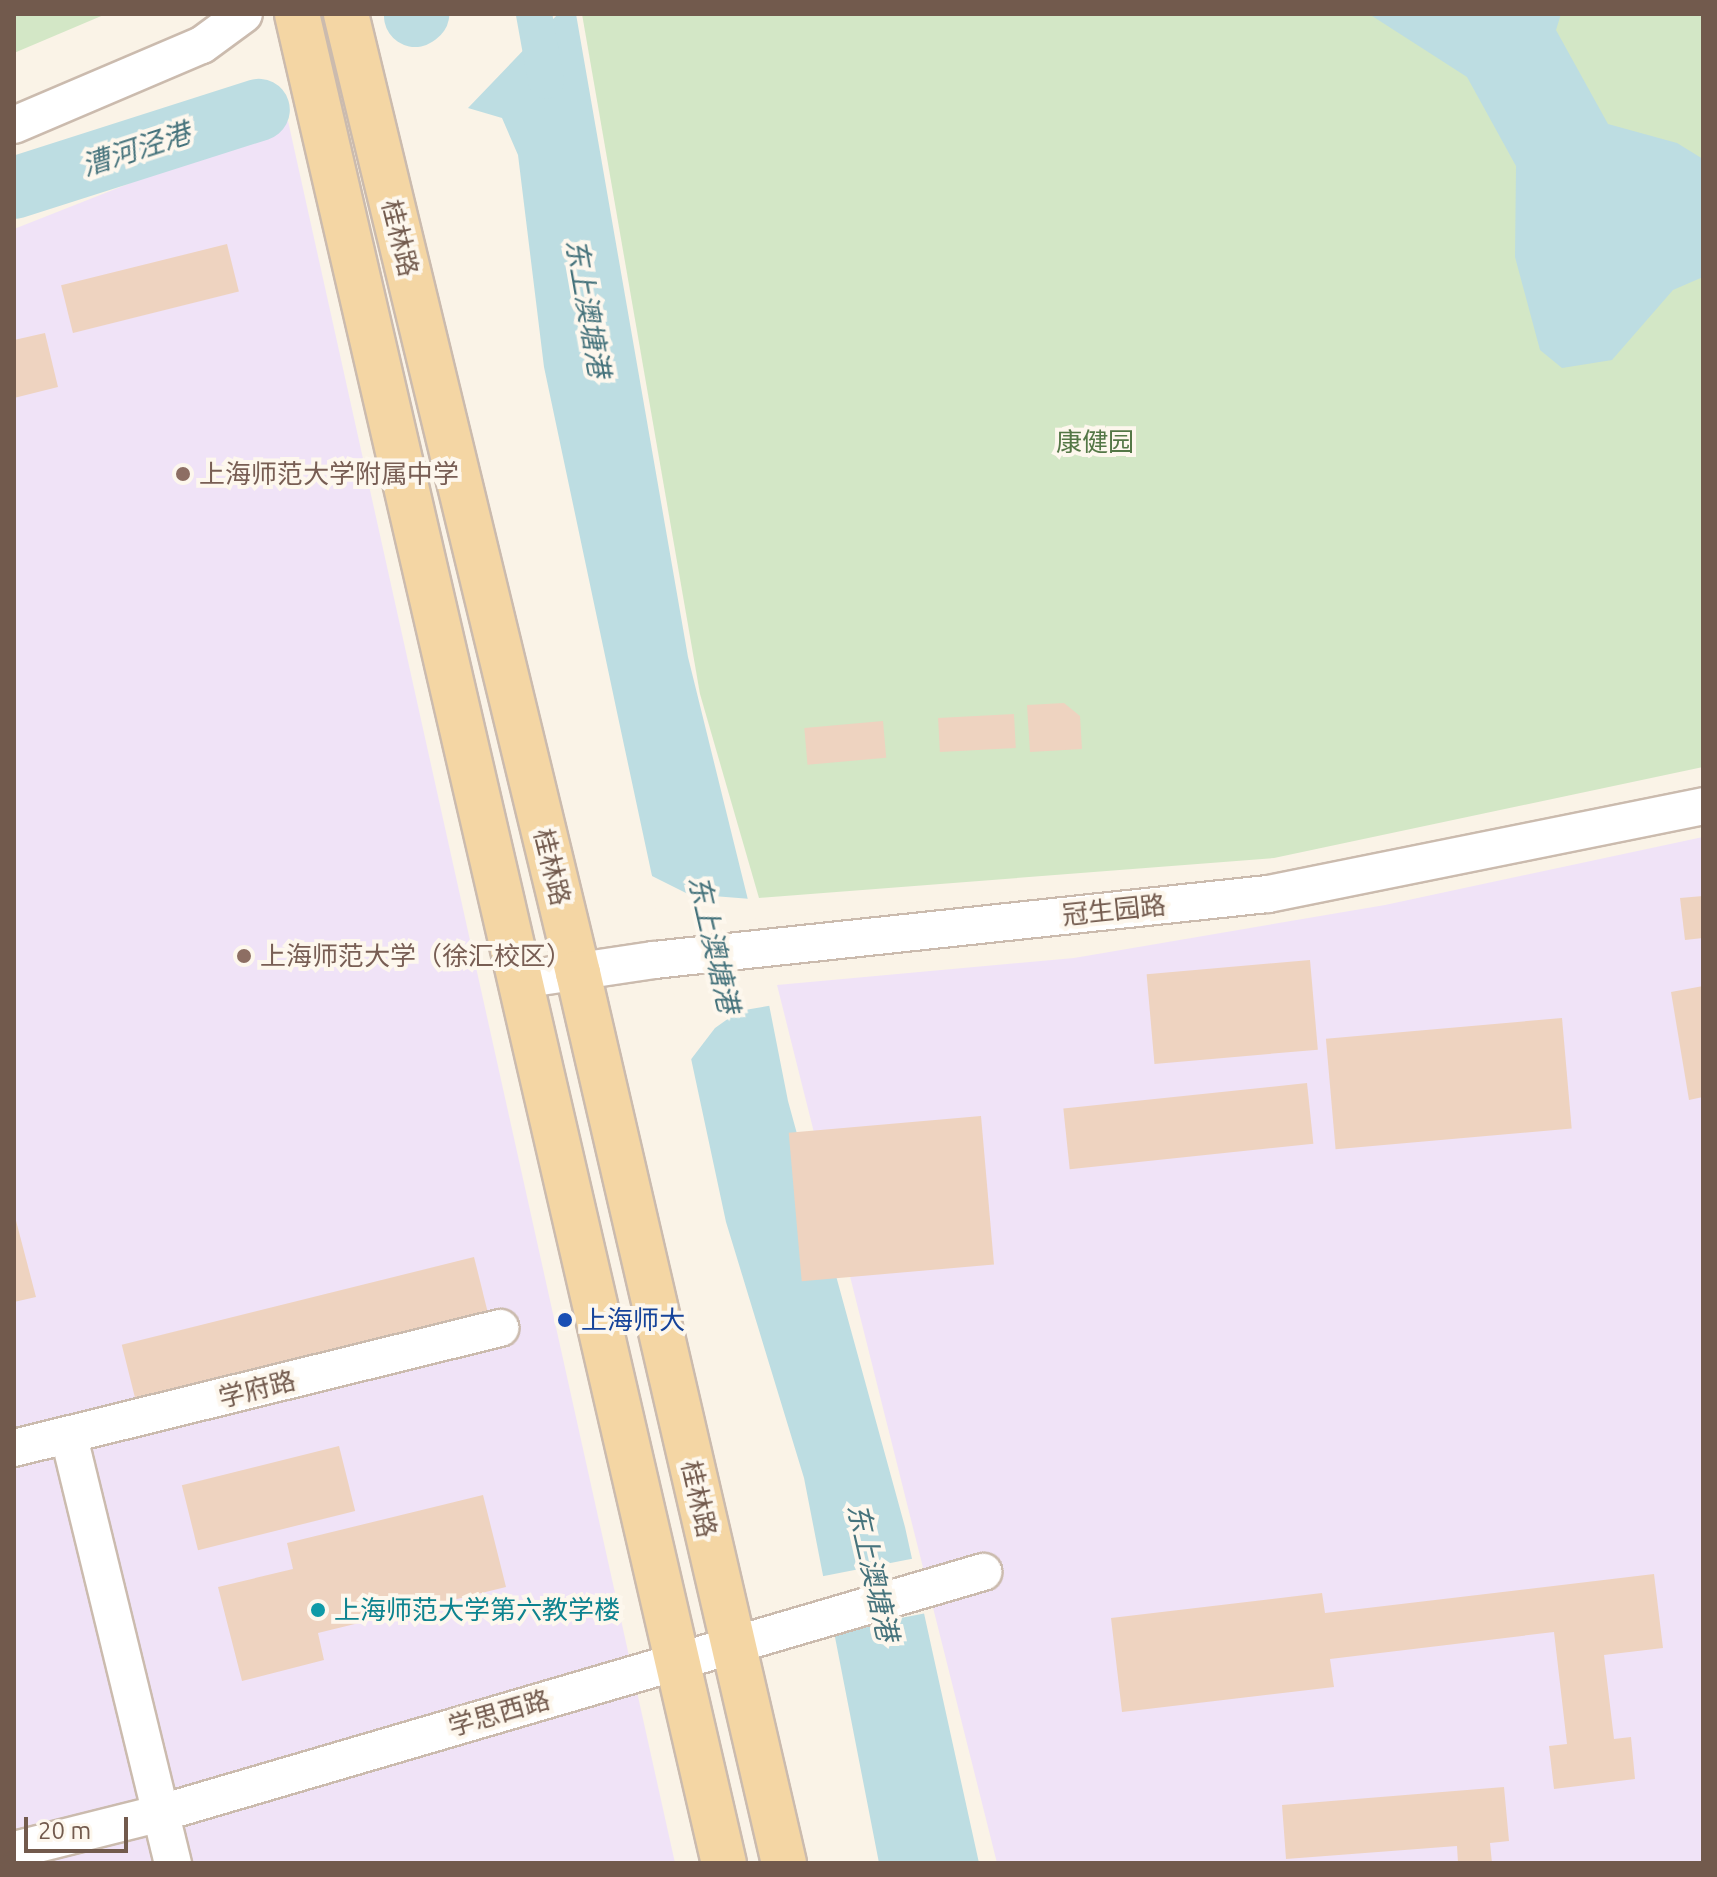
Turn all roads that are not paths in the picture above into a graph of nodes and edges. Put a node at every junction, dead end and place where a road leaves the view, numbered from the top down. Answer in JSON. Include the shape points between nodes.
{"nodes":[{"id":1,"x":244,"y":14,"type":"edge"},
{"id":2,"x":297,"y":14,"type":"edge"},
{"id":3,"x":346,"y":14,"type":"edge"},
{"id":4,"x":14,"y":125,"type":"edge"},
{"id":5,"x":1703,"y":806,"type":"edge"},
{"id":6,"x":578,"y":973,"type":"junction"},
{"id":7,"x":520,"y":980,"type":"junction"},
{"id":8,"x":500,"y":1328,"type":"dead end"},
{"id":9,"x":69,"y":1437,"type":"junction"},
{"id":10,"x":14,"y":1448,"type":"edge"},
{"id":11,"x":983,"y":1572,"type":"dead end"},
{"id":12,"x":733,"y":1645,"type":"junction"},
{"id":13,"x":677,"y":1661,"type":"junction"},
{"id":14,"x":161,"y":1813,"type":"junction"},
{"id":15,"x":14,"y":1850,"type":"edge"},
{"id":16,"x":173,"y":1863,"type":"edge"},
{"id":17,"x":724,"y":1863,"type":"edge"},
{"id":18,"x":784,"y":1863,"type":"edge"}],
"edges":[{"from":1,"to":4,"type":"street","via":[[202,45]]},
{"from":2,"to":7,"type":"main road","name":"桂林路"},
{"from":3,"to":6,"type":"main road","name":"桂林路"},
{"from":5,"to":6,"type":"street","name":"冠生园路","via":[[1268,894],[654,960]]},
{"from":6,"to":7,"type":"street","name":"冠生园路"},
{"from":6,"to":12,"type":"main road","name":"桂林路"},
{"from":7,"to":13,"type":"main road","name":"桂林路"},
{"from":8,"to":9,"type":"street","name":"学府路"},
{"from":9,"to":10,"type":"street","name":"学府路"},
{"from":9,"to":14,"type":"street"},
{"from":11,"to":12,"type":"street","name":"学思西路"},
{"from":12,"to":13,"type":"street","name":"学思西路"},
{"from":12,"to":18,"type":"main road","name":"桂林路"},
{"from":13,"to":14,"type":"street","name":"学思西路"},
{"from":13,"to":17,"type":"main road","name":"桂林路"},
{"from":14,"to":15,"type":"street","name":"学思西路"},
{"from":14,"to":16,"type":"street"}]}
